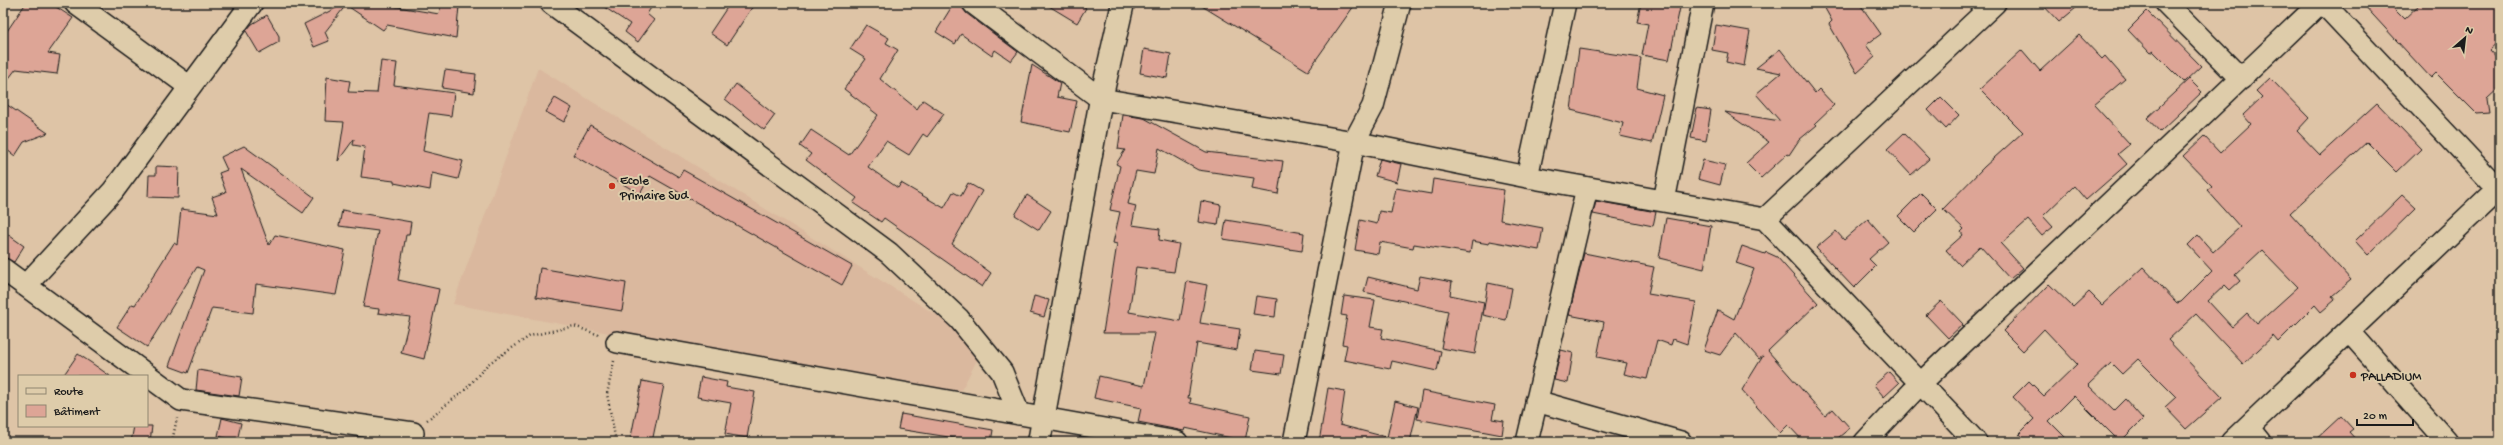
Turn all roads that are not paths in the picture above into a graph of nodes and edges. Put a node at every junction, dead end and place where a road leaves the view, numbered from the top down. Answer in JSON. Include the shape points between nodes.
{"nodes":[{"id":1,"x":76,"y":3,"type":"edge"},
{"id":2,"x":252,"y":3,"type":"edge"},
{"id":3,"x":551,"y":3,"type":"edge"},
{"id":4,"x":973,"y":3,"type":"edge"},
{"id":5,"x":1123,"y":3,"type":"edge"},
{"id":6,"x":1400,"y":3,"type":"edge"},
{"id":7,"x":1565,"y":3,"type":"edge"},
{"id":8,"x":1703,"y":3,"type":"edge"},
{"id":9,"x":1995,"y":3,"type":"edge"},
{"id":10,"x":2166,"y":3,"type":"edge"},
{"id":11,"x":2320,"y":3,"type":"edge"},
{"id":12,"x":2323,"y":3,"type":"edge"},
{"id":13,"x":2241,"y":80,"type":"junction"},
{"id":14,"x":190,"y":87,"type":"junction"},
{"id":15,"x":1101,"y":99,"type":"junction"},
{"id":16,"x":1354,"y":142,"type":"junction"},
{"id":17,"x":1527,"y":177,"type":"junction"},
{"id":18,"x":1587,"y":188,"type":"junction"},
{"id":19,"x":2499,"y":189,"type":"edge"},
{"id":20,"x":1664,"y":201,"type":"junction"},
{"id":21,"x":1765,"y":219,"type":"junction"},
{"id":22,"x":3,"y":269,"type":"edge"},
{"id":23,"x":26,"y":285,"type":"junction"},
{"id":24,"x":2349,"y":331,"type":"junction"},
{"id":25,"x":617,"y":342,"type":"road end"},
{"id":26,"x":147,"y":375,"type":"edge"},
{"id":27,"x":148,"y":376,"type":"edge"},
{"id":28,"x":1920,"y":384,"type":"junction"},
{"id":29,"x":1536,"y":401,"type":"junction"},
{"id":30,"x":1019,"y":414,"type":"junction"},
{"id":31,"x":1043,"y":418,"type":"junction"},
{"id":32,"x":414,"y":433,"type":"road end"},
{"id":33,"x":2247,"y":437,"type":"edge"},
{"id":34,"x":1039,"y":442,"type":"edge"},
{"id":35,"x":1177,"y":442,"type":"edge"},
{"id":36,"x":1294,"y":442,"type":"edge"},
{"id":37,"x":1527,"y":442,"type":"edge"},
{"id":38,"x":1681,"y":442,"type":"edge"},
{"id":39,"x":1865,"y":442,"type":"edge"},
{"id":40,"x":1976,"y":442,"type":"edge"},
{"id":41,"x":2447,"y":442,"type":"edge"}],
"edges":[{"from":1,"to":14,"type":"street"},
{"from":2,"to":14,"type":"street"},
{"from":3,"to":30,"type":"street","via":[[889,253],[959,319],[1002,372]]},
{"from":4,"to":15,"type":"street"},
{"from":5,"to":15,"type":"main road"},
{"from":6,"to":16,"type":"street","via":[[1373,106]]},
{"from":7,"to":17,"type":"street"},
{"from":8,"to":20,"type":"street"},
{"from":9,"to":21,"type":"street"},
{"from":10,"to":13,"type":"street"},
{"from":11,"to":13,"type":"street"},
{"from":12,"to":19,"type":"street"},
{"from":13,"to":28,"type":"street"},
{"from":14,"to":23,"type":"street","via":[[112,191]]},
{"from":15,"to":16,"type":"street"},
{"from":15,"to":31,"type":"main road"},
{"from":16,"to":17,"type":"street"},
{"from":16,"to":36,"type":"street"},
{"from":17,"to":18,"type":"street"},
{"from":18,"to":20,"type":"street"},
{"from":18,"to":29,"type":"street"},
{"from":19,"to":24,"type":"main road"},
{"from":20,"to":21,"type":"street"},
{"from":21,"to":28,"type":"street"},
{"from":22,"to":23,"type":"street"},
{"from":23,"to":26,"type":"street"},
{"from":24,"to":33,"type":"main road"},
{"from":24,"to":41,"type":"street"},
{"from":25,"to":30,"type":"street"},
{"from":27,"to":32,"type":"street","via":[[181,400]]},
{"from":28,"to":39,"type":"street"},
{"from":28,"to":40,"type":"street"},
{"from":29,"to":37,"type":"street"},
{"from":29,"to":38,"type":"street"},
{"from":30,"to":31,"type":"street"},
{"from":31,"to":34,"type":"main road"},
{"from":31,"to":35,"type":"street"}]}
